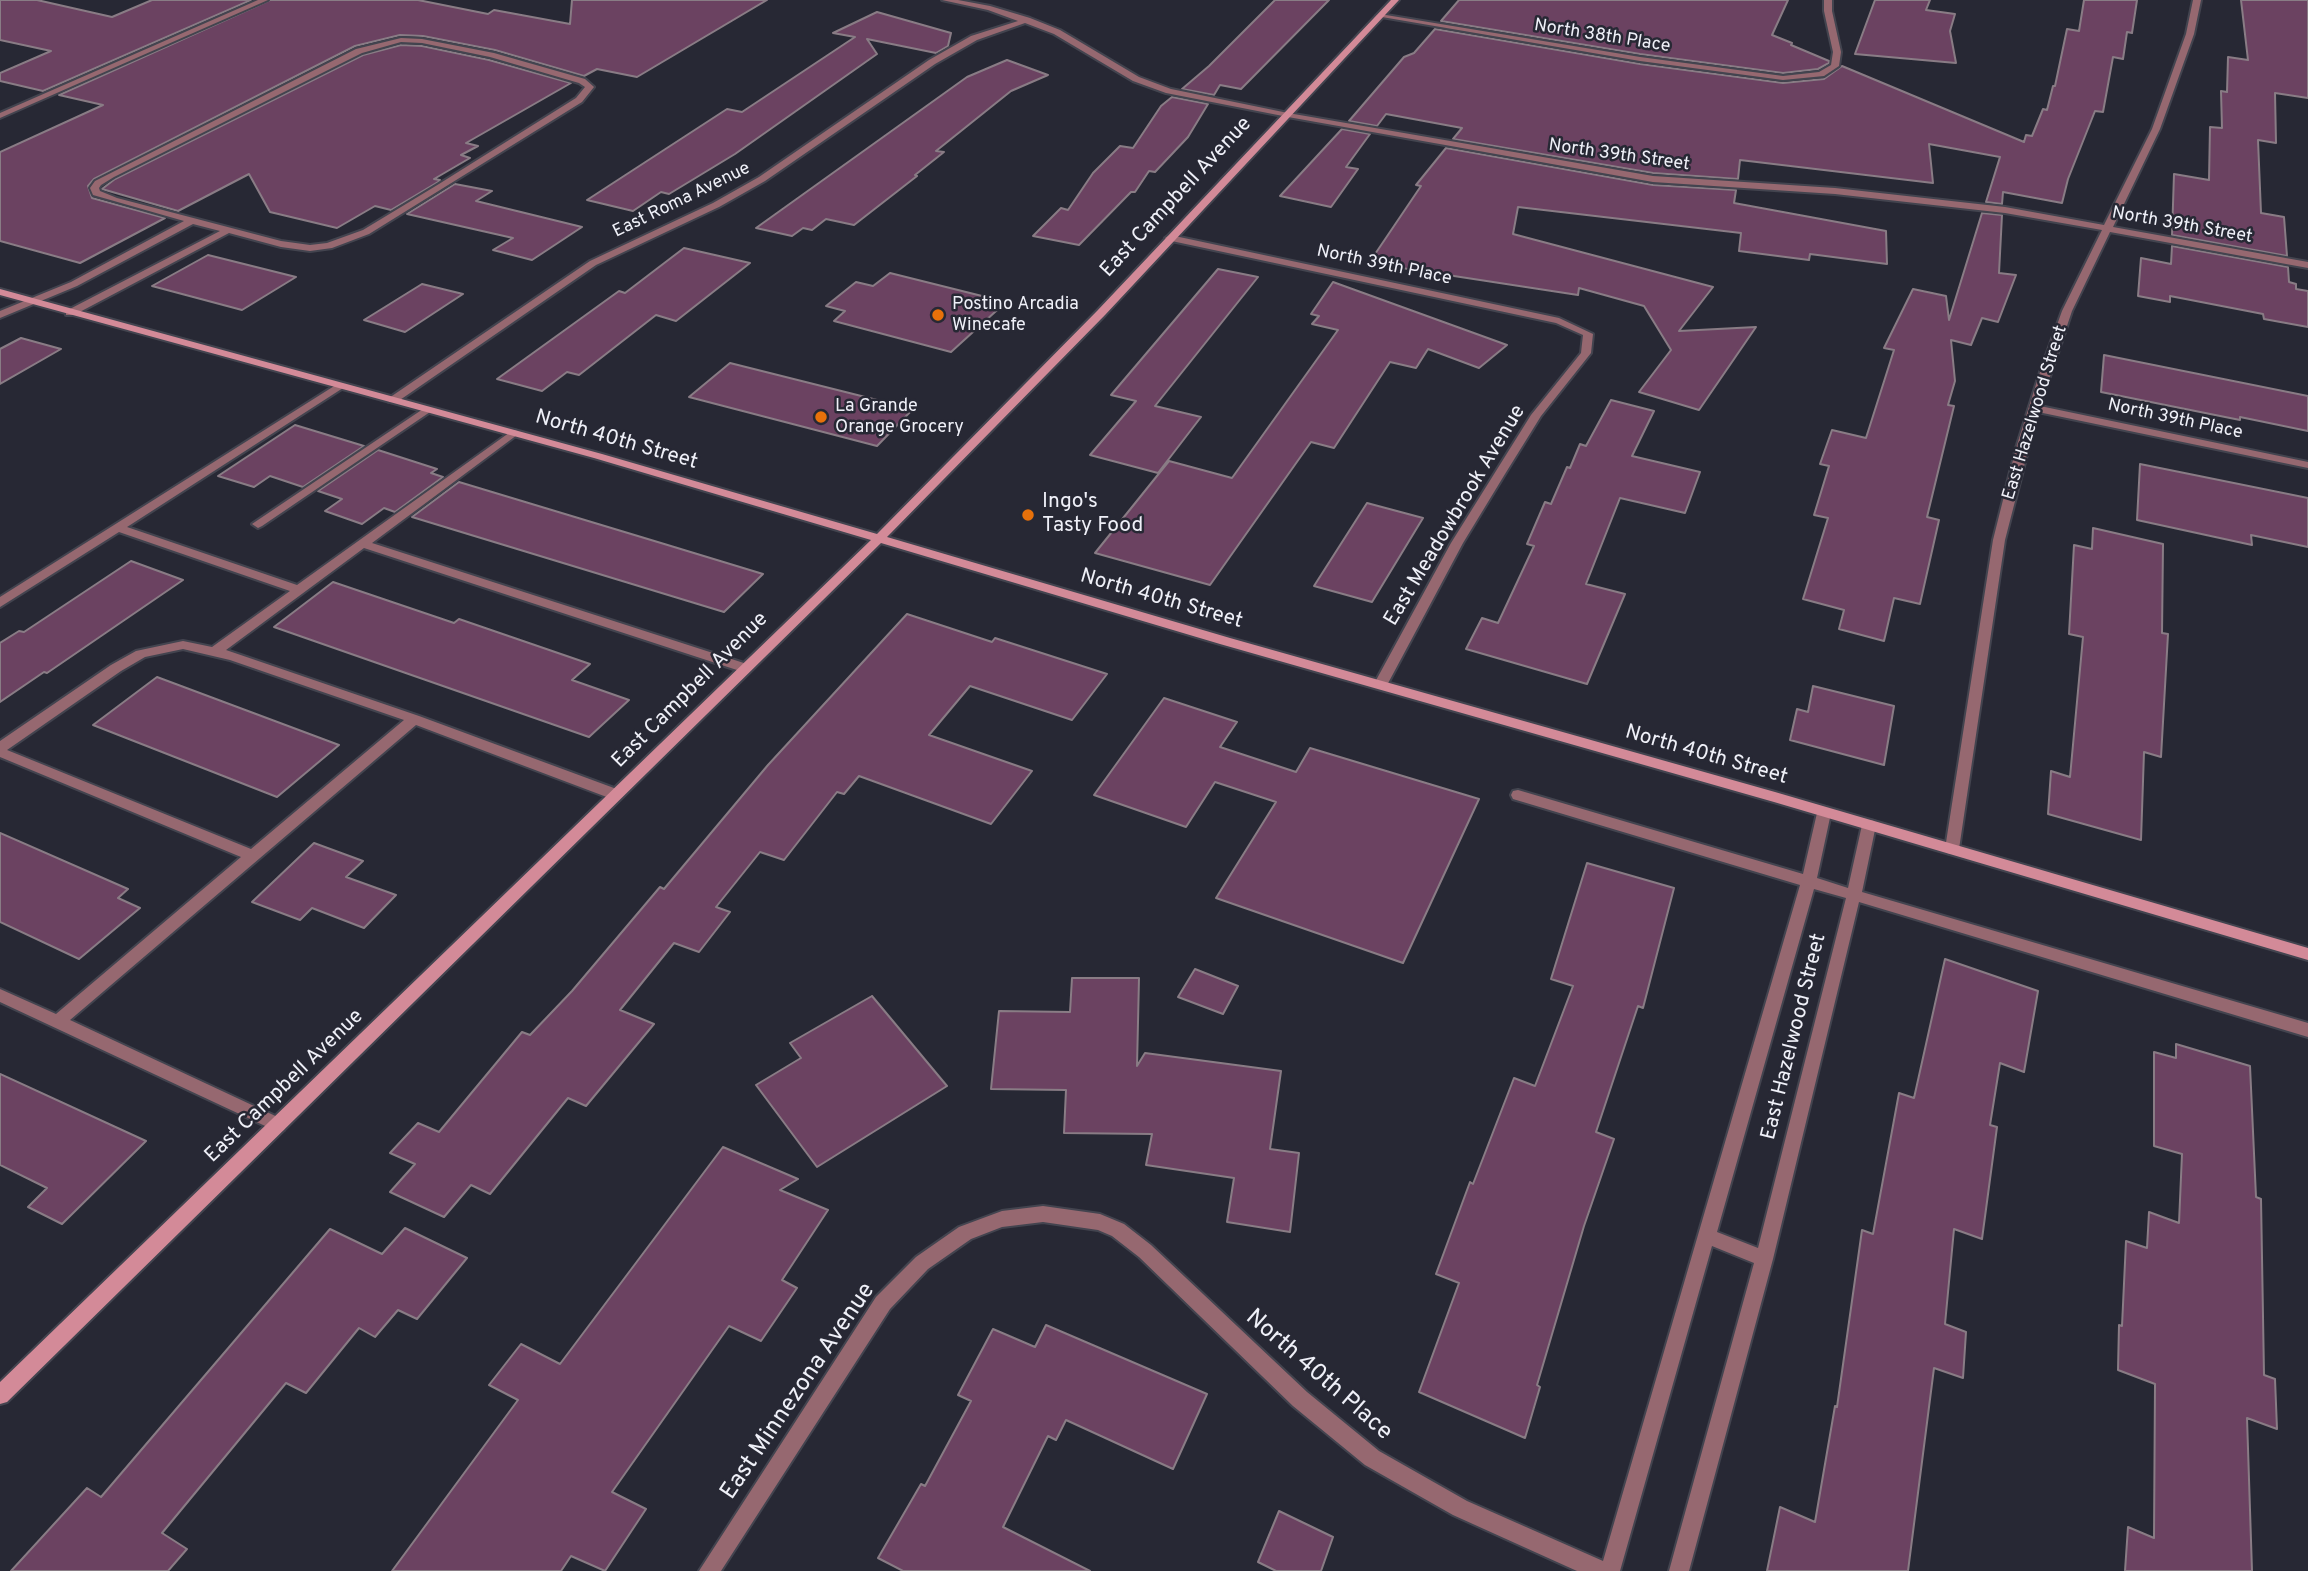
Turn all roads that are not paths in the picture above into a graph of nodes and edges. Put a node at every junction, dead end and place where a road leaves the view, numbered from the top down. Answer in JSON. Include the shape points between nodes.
{"nodes":[{"id":1,"x":264,"y":0,"type":"edge"},
{"id":2,"x":946,"y":0,"type":"edge"},
{"id":3,"x":1395,"y":0,"type":"edge"},
{"id":4,"x":1829,"y":0,"type":"edge"},
{"id":5,"x":2197,"y":0,"type":"edge"},
{"id":6,"x":1380,"y":16,"type":"junction"},
{"id":7,"x":1027,"y":20,"type":"junction"},
{"id":8,"x":1287,"y":115,"type":"junction"},
{"id":9,"x":0,"y":116,"type":"edge"},
{"id":10,"x":191,"y":221,"type":"junction"},
{"id":11,"x":2108,"y":229,"type":"junction"},
{"id":12,"x":228,"y":230,"type":"junction"},
{"id":13,"x":1170,"y":238,"type":"junction"},
{"id":14,"x":2308,"y":265,"type":"edge"},
{"id":15,"x":106,"y":267,"type":"junction"},
{"id":16,"x":117,"y":270,"type":"dead end"},
{"id":17,"x":128,"y":273,"type":"dead end"},
{"id":18,"x":140,"y":276,"type":"junction"},
{"id":19,"x":0,"y":292,"type":"edge"},
{"id":20,"x":32,"y":301,"type":"junction"},
{"id":21,"x":70,"y":313,"type":"junction"},
{"id":22,"x":0,"y":315,"type":"edge"},
{"id":23,"x":1588,"y":334,"type":"joint"},
{"id":24,"x":340,"y":386,"type":"junction"},
{"id":25,"x":393,"y":401,"type":"junction"},
{"id":26,"x":2036,"y":408,"type":"junction"},
{"id":27,"x":426,"y":410,"type":"junction"},
{"id":28,"x":513,"y":433,"type":"junction"},
{"id":29,"x":2308,"y":465,"type":"edge"},
{"id":30,"x":258,"y":524,"type":"dead end"},
{"id":31,"x":118,"y":528,"type":"junction"},
{"id":32,"x":879,"y":539,"type":"junction"},
{"id":33,"x":364,"y":544,"type":"junction"},
{"id":34,"x":299,"y":590,"type":"junction"},
{"id":35,"x":0,"y":603,"type":"edge"},
{"id":36,"x":216,"y":651,"type":"junction"},
{"id":37,"x":745,"y":668,"type":"junction"},
{"id":38,"x":1381,"y":684,"type":"junction"},
{"id":39,"x":414,"y":719,"type":"junction"},
{"id":40,"x":0,"y":750,"type":"edge"},
{"id":41,"x":617,"y":795,"type":"junction"},
{"id":42,"x":1518,"y":795,"type":"dead end"},
{"id":43,"x":1824,"y":813,"type":"junction"},
{"id":44,"x":1869,"y":825,"type":"junction"},
{"id":45,"x":1952,"y":849,"type":"junction"},
{"id":46,"x":253,"y":856,"type":"junction"},
{"id":47,"x":1809,"y":880,"type":"junction"},
{"id":48,"x":1854,"y":894,"type":"junction"},
{"id":49,"x":2308,"y":954,"type":"edge"},
{"id":50,"x":0,"y":995,"type":"edge"},
{"id":51,"x":57,"y":1022,"type":"junction"},
{"id":52,"x":2308,"y":1030,"type":"edge"},
{"id":53,"x":278,"y":1125,"type":"junction"},
{"id":54,"x":1100,"y":1222,"type":"joint"},
{"id":55,"x":1707,"y":1236,"type":"junction"},
{"id":56,"x":1764,"y":1259,"type":"junction"},
{"id":57,"x":0,"y":1395,"type":"edge"},
{"id":58,"x":709,"y":1571,"type":"edge"},
{"id":59,"x":1601,"y":1571,"type":"edge"},
{"id":60,"x":1610,"y":1571,"type":"edge"},
{"id":61,"x":1679,"y":1571,"type":"edge"}],
"edges":[{"from":1,"to":9,"type":"street"},
{"from":2,"to":7,"type":"street","name":"North 39th Street"},
{"from":3,"to":6,"type":"street","name":"East Campbell Avenue"},
{"from":4,"to":6,"type":"street","name":"North 38th Place","via":[[1835,65],[1821,74],[1783,78]]},
{"from":5,"to":11,"type":"street","name":"East Hazelwood Street","via":[[2190,34],[2156,129]]},
{"from":6,"to":8,"type":"street","name":"East Campbell Avenue"},
{"from":7,"to":8,"type":"street","name":"North 39th Street","via":[[1057,32],[1136,79],[1169,91]]},
{"from":7,"to":25,"type":"street","name":"East Roma Avenue","via":[[963,44],[762,179],[593,263]]},
{"from":8,"to":11,"type":"street","name":"North 39th Street","via":[[1653,179],[1936,201]]},
{"from":8,"to":13,"type":"street","name":"East Campbell Avenue"},
{"from":10,"to":12,"type":"street"},
{"from":10,"to":12,"type":"street","via":[[103,197],[94,188],[111,175],[369,47],[422,41],[491,55],[590,87],[579,100],[503,149],[351,240],[310,248]]},
{"from":10,"to":15,"type":"street"},
{"from":11,"to":14,"type":"street","name":"North 39th Street"},
{"from":11,"to":26,"type":"street","name":"East Hazelwood Street","via":[[2067,311]]},
{"from":12,"to":18,"type":"street"},
{"from":13,"to":23,"type":"street","name":"North 39th Place","via":[[1559,321]]},
{"from":13,"to":32,"type":"street","name":"East Campbell Avenue"},
{"from":15,"to":16,"type":"street"},
{"from":15,"to":20,"type":"street"},
{"from":17,"to":18,"type":"street"},
{"from":18,"to":21,"type":"street"},
{"from":19,"to":20,"type":"street","name":"North 40th Street"},
{"from":20,"to":21,"type":"street","name":"North 40th Street"},
{"from":20,"to":22,"type":"street"},
{"from":21,"to":24,"type":"street","name":"North 40th Street"},
{"from":23,"to":38,"type":"street","name":"East Meadowbrook Avenue","via":[[1586,353],[1536,415],[1499,474]]},
{"from":24,"to":25,"type":"street","name":"North 40th Street"},
{"from":24,"to":31,"type":"street"},
{"from":25,"to":27,"type":"street","name":"North 40th Street"},
{"from":26,"to":29,"type":"street","name":"North 39th Place"},
{"from":26,"to":45,"type":"street","name":"East Hazelwood Street","via":[[1999,540]]},
{"from":27,"to":28,"type":"street","name":"North 40th Street"},
{"from":27,"to":30,"type":"street"},
{"from":28,"to":32,"type":"street","name":"North 40th Street"},
{"from":28,"to":33,"type":"street"},
{"from":31,"to":34,"type":"street"},
{"from":31,"to":35,"type":"street"},
{"from":32,"to":37,"type":"street","name":"East Campbell Avenue"},
{"from":32,"to":38,"type":"street","name":"North 40th Street"},
{"from":33,"to":34,"type":"street"},
{"from":33,"to":37,"type":"street"},
{"from":34,"to":36,"type":"street"},
{"from":36,"to":39,"type":"street"},
{"from":36,"to":40,"type":"street","via":[[183,645],[141,654]]},
{"from":37,"to":41,"type":"street","name":"East Campbell Avenue"},
{"from":38,"to":43,"type":"street","name":"North 40th Street"},
{"from":39,"to":41,"type":"street"},
{"from":39,"to":46,"type":"street"},
{"from":40,"to":46,"type":"street"},
{"from":41,"to":53,"type":"street","name":"East Campbell Avenue"},
{"from":42,"to":47,"type":"street"},
{"from":43,"to":44,"type":"street","name":"North 40th Street"},
{"from":43,"to":47,"type":"street","name":"East Hazelwood Street"},
{"from":44,"to":45,"type":"street","name":"North 40th Street"},
{"from":44,"to":48,"type":"street","name":"East Hazelwood Street"},
{"from":45,"to":49,"type":"street","name":"North 40th Street"},
{"from":46,"to":51,"type":"street"},
{"from":47,"to":48,"type":"street"},
{"from":47,"to":55,"type":"street","name":"East Hazelwood Street"},
{"from":48,"to":52,"type":"street"},
{"from":48,"to":56,"type":"street","name":"East Hazelwood Street"},
{"from":50,"to":51,"type":"street"},
{"from":51,"to":53,"type":"street"},
{"from":53,"to":57,"type":"street","name":"East Campbell Avenue"},
{"from":54,"to":58,"type":"street","name":"East Minnezona Avenue","via":[[1044,1214],[1002,1219],[965,1233],[922,1263],[883,1303]]},
{"from":54,"to":59,"type":"street","name":"North 40th Place","via":[[1145,1251],[1300,1399],[1371,1458],[1460,1508]]},
{"from":55,"to":56,"type":"street"},
{"from":55,"to":60,"type":"street","name":"East Hazelwood Street"},
{"from":56,"to":61,"type":"street","name":"East Hazelwood Street"}]}
